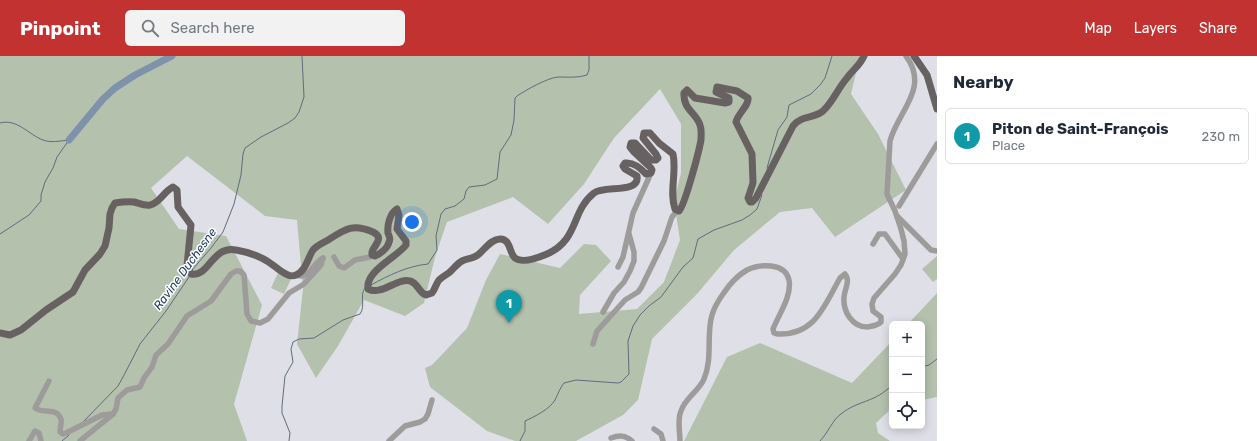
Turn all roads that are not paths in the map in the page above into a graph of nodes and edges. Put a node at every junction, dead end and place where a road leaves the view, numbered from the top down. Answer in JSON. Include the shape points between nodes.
{"nodes":[{"id":1,"x":864,"y":56,"type":"edge"},
{"id":2,"x":906,"y":56,"type":"edge"},
{"id":3,"x":914,"y":56,"type":"edge"},
{"id":4,"x":937,"y":109,"type":"edge"},
{"id":5,"x":937,"y":144,"type":"edge"},
{"id":6,"x":651,"y":174,"type":"junction"},
{"id":7,"x":899,"y":206,"type":"dead end"},
{"id":8,"x":677,"y":211,"type":"junction"},
{"id":9,"x":896,"y":216,"type":"junction"},
{"id":10,"x":628,"y":232,"type":"junction"},
{"id":11,"x":873,"y":244,"type":"dead end"},
{"id":12,"x":937,"y":251,"type":"edge"},
{"id":13,"x":372,"y":255,"type":"junction"},
{"id":14,"x":334,"y":257,"type":"dead end"},
{"id":15,"x":903,"y":259,"type":"junction"},
{"id":16,"x":618,"y":267,"type":"dead end"},
{"id":17,"x":296,"y":275,"type":"junction"},
{"id":18,"x":603,"y":312,"type":"dead end"},
{"id":19,"x":0,"y":333,"type":"edge"},
{"id":20,"x":593,"y":344,"type":"dead end"},
{"id":21,"x":48,"y":381,"type":"dead end"},
{"id":22,"x":432,"y":400,"type":"dead end"},
{"id":23,"x":113,"y":414,"type":"junction"},
{"id":24,"x":654,"y":429,"type":"dead end"},
{"id":25,"x":611,"y":438,"type":"dead end"},
{"id":26,"x":29,"y":441,"type":"edge"},
{"id":27,"x":41,"y":441,"type":"edge"},
{"id":28,"x":80,"y":441,"type":"edge"},
{"id":29,"x":389,"y":441,"type":"edge"},
{"id":30,"x":632,"y":441,"type":"edge"},
{"id":31,"x":663,"y":441,"type":"edge"},
{"id":32,"x":680,"y":441,"type":"edge"}],
"edges":[{"from":1,"to":8,"type":"main road","via":[[826,108],[801,119],[793,126],[752,202],[748,198],[753,183],[752,154],[736,122],[748,98],[717,87],[716,92],[729,98],[729,102],[696,98],[689,91],[685,91],[684,101],[700,124],[701,136],[683,203]]},
{"from":2,"to":9,"type":"street","via":[[913,68],[914,90],[908,107],[892,133],[887,180],[887,194]]},
{"from":3,"to":4,"type":"main road","via":[[927,75]]},
{"from":5,"to":7,"type":"street"},
{"from":6,"to":8,"type":"main road","via":[[651,168],[630,147],[631,143],[635,143],[651,160],[656,160],[656,154],[643,138],[646,132],[673,154],[673,201]]},
{"from":6,"to":10,"type":"street","via":[[633,213]]},
{"from":6,"to":13,"type":"main road","via":[[625,163],[625,169],[637,176],[635,183],[629,188],[603,189],[594,193],[582,208],[569,237],[558,248],[527,260],[518,259],[508,243],[497,240],[477,256],[458,263],[440,279],[434,291],[426,296],[408,280],[382,289],[368,289],[368,282],[381,266],[406,245],[397,229],[397,209],[392,213],[389,222],[389,243],[380,253]]},
{"from":8,"to":20,"type":"street","via":[[641,288],[625,300],[597,331]]},
{"from":9,"to":12,"type":"street","via":[[931,250]]},
{"from":9,"to":15,"type":"street","via":[[904,241]]},
{"from":10,"to":16,"type":"street","via":[[623,257]]},
{"from":10,"to":18,"type":"street","via":[[634,261],[624,282]]},
{"from":11,"to":15,"type":"street","via":[[879,234],[885,234]]},
{"from":13,"to":14,"type":"street","via":[[355,260],[344,268],[339,266]]},
{"from":13,"to":17,"type":"main road","via":[[379,240],[378,235],[358,228],[347,229],[317,246],[302,271]]},
{"from":15,"to":32,"type":"street","via":[[896,274],[873,302],[873,311],[881,317],[881,322],[865,327],[853,322],[846,310],[844,299],[848,278],[845,274],[809,325],[799,332],[777,334],[773,329],[789,290],[786,273],[779,268],[765,266],[754,267],[742,274],[724,292],[713,310],[707,370],[701,385],[680,412]]},
{"from":17,"to":19,"type":"main road","via":[[288,275],[260,257],[230,249],[222,251],[201,272],[190,272],[187,262],[191,225],[178,207],[176,189],[173,187],[151,205],[115,203],[110,214],[105,246],[85,270],[73,292],[21,330],[10,336]]},
{"from":17,"to":23,"type":"street","via":[[305,276],[323,258],[321,265],[304,284],[289,292],[271,316],[260,323],[251,321],[246,314],[244,275],[240,271],[233,272],[211,301],[187,316],[168,344],[156,355],[140,387],[127,390],[118,398]]},
{"from":21,"to":23,"type":"street","via":[[34,408],[58,414],[61,421],[60,432],[63,434],[102,415]]},
{"from":22,"to":29,"type":"street","via":[[425,419],[405,426]]},
{"from":23,"to":28,"type":"street"},
{"from":24,"to":31,"type":"street","via":[[661,434]]},
{"from":25,"to":30,"type":"street","via":[[619,435]]},
{"from":26,"to":27,"type":"street","via":[[35,430]]}]}
